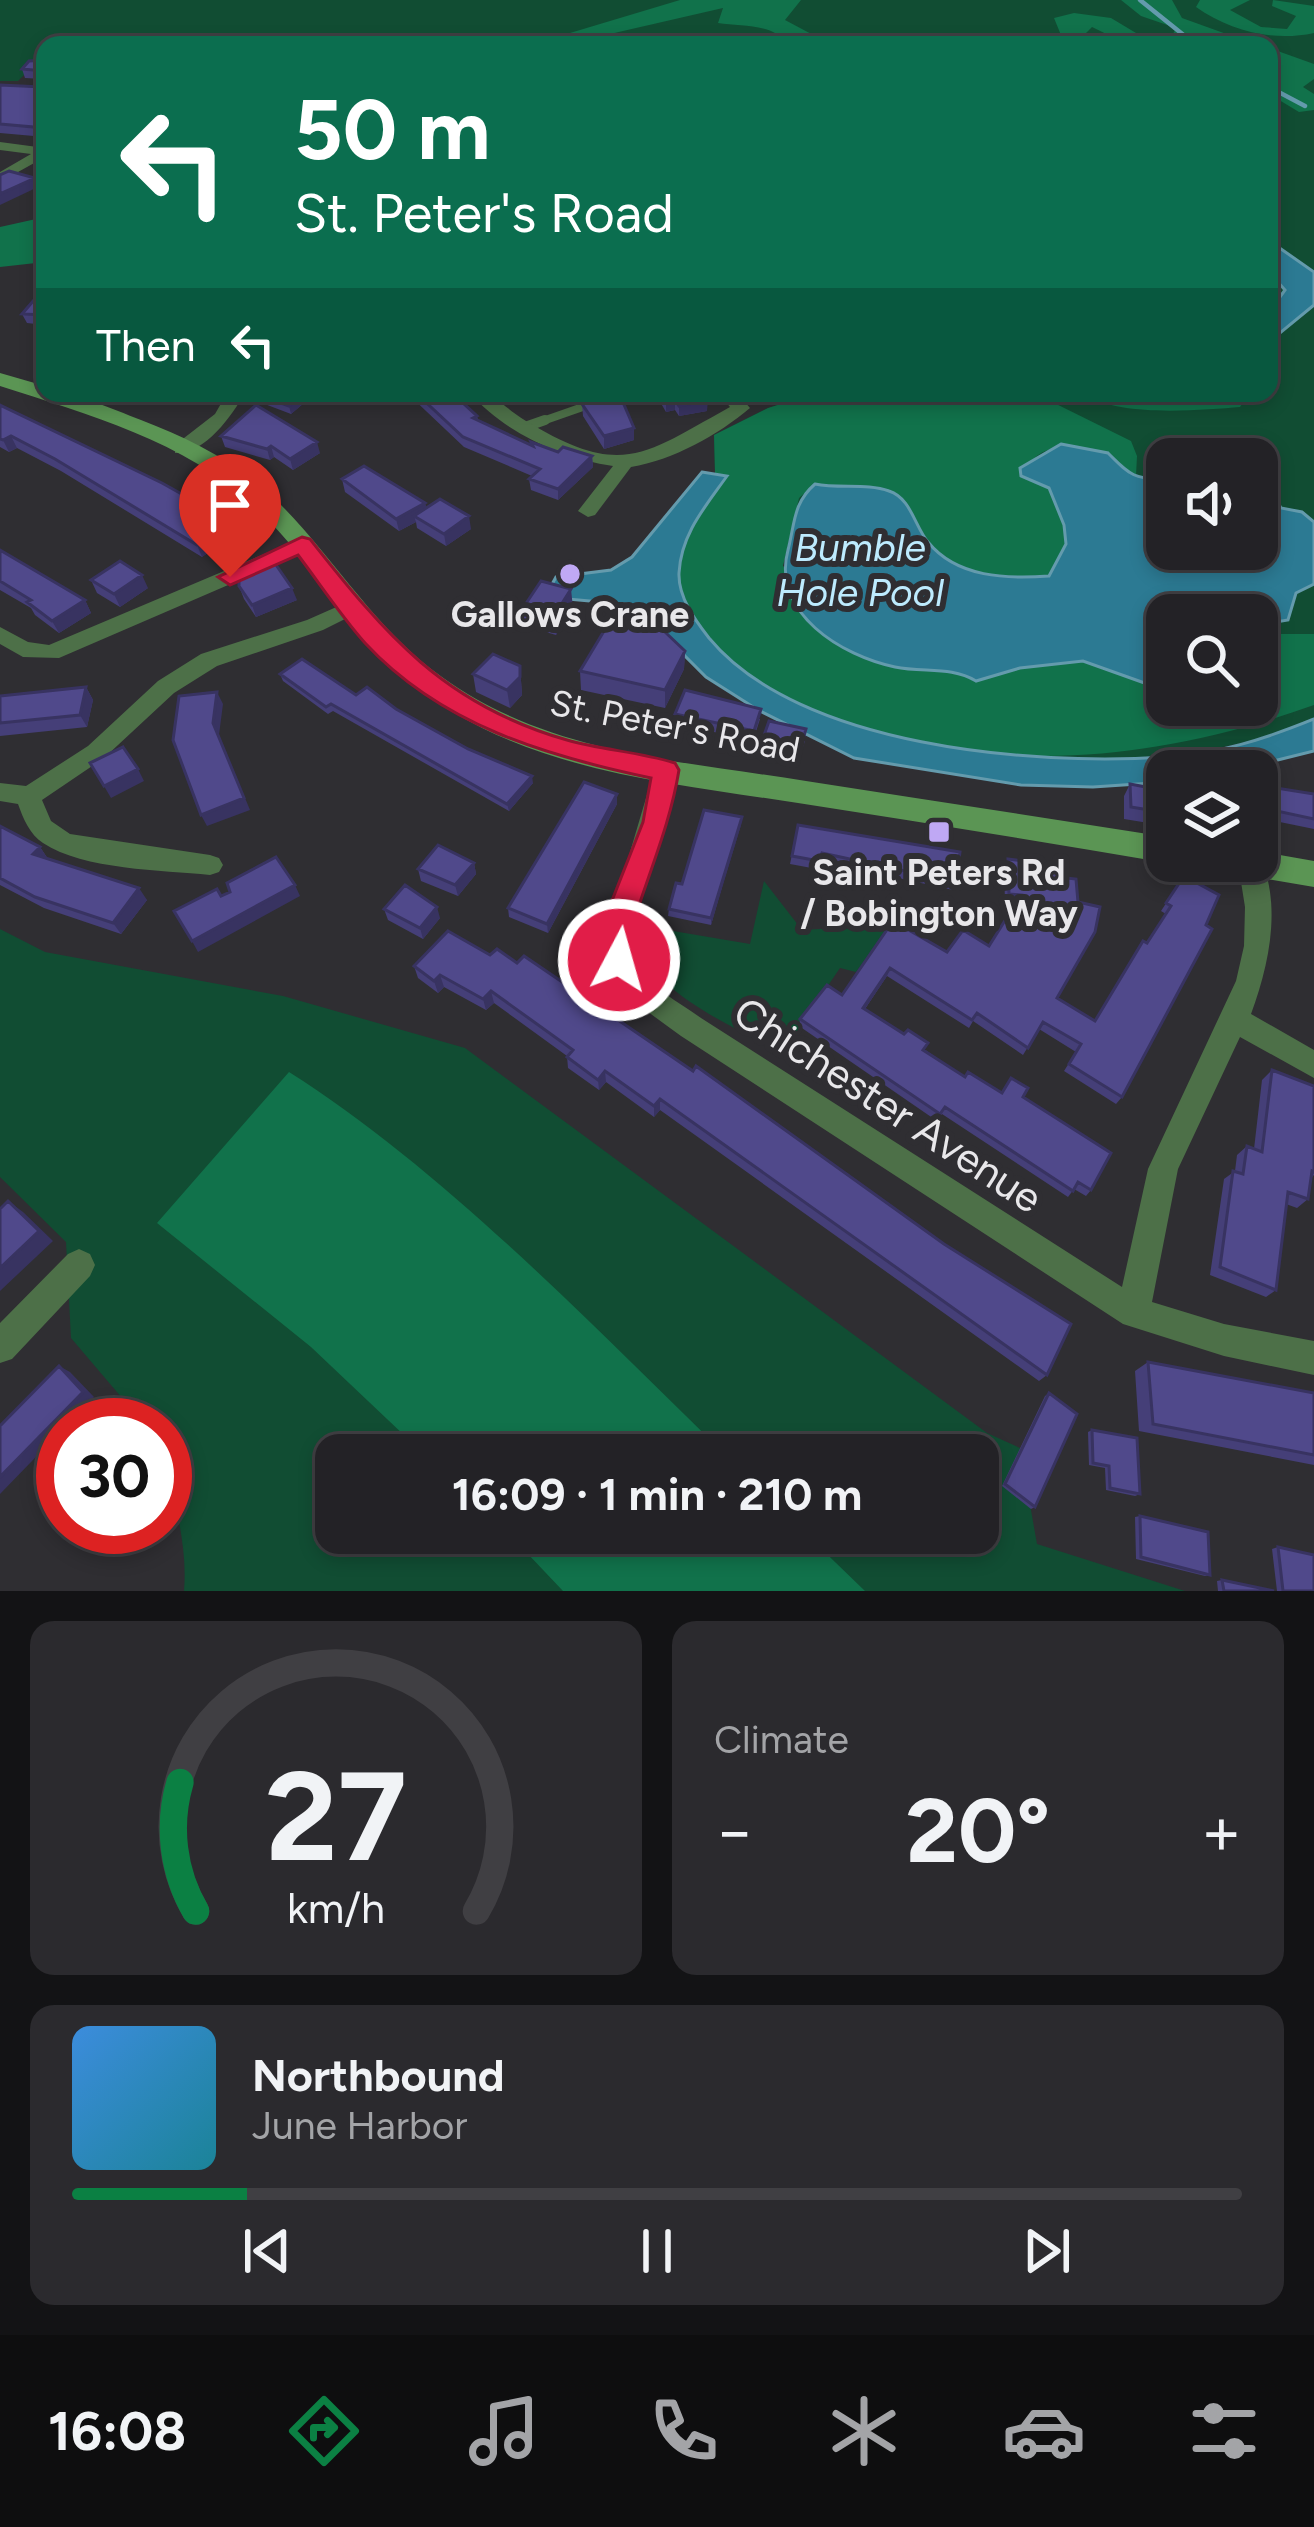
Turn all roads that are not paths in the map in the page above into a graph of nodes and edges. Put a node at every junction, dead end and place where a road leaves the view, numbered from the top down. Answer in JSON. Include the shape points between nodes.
{"nodes":[{"id":1,"x":0,"y":146,"type":"edge"},
{"id":2,"x":36,"y":151,"type":"edge"},
{"id":3,"x":36,"y":157,"type":"edge"},
{"id":4,"x":0,"y":178,"type":"edge"},
{"id":5,"x":0,"y":380,"type":"edge"},
{"id":6,"x":36,"y":394,"type":"edge"},
{"id":7,"x":58,"y":402,"type":"edge"},
{"id":8,"x":231,"y":402,"type":"edge"},
{"id":9,"x":491,"y":402,"type":"edge"},
{"id":10,"x":598,"y":402,"type":"edge"},
{"id":11,"x":735,"y":402,"type":"edge"},
{"id":12,"x":525,"y":427,"type":"junction"},
{"id":13,"x":181,"y":449,"type":"junction"},
{"id":14,"x":625,"y":463,"type":"junction"},
{"id":15,"x":589,"y":511,"type":"dead end"},
{"id":16,"x":302,"y":544,"type":"junction"},
{"id":17,"x":350,"y":608,"type":"junction"},
{"id":18,"x":0,"y":634,"type":"edge"},
{"id":19,"x":666,"y":770,"type":"junction"},
{"id":20,"x":0,"y":792,"type":"edge"},
{"id":21,"x":29,"y":796,"type":"junction"},
{"id":22,"x":1146,"y":847,"type":"edge"},
{"id":23,"x":209,"y":866,"type":"dead end"},
{"id":24,"x":1278,"y":868,"type":"edge"},
{"id":25,"x":1314,"y":874,"type":"edge"},
{"id":26,"x":1248,"y":882,"type":"edge"},
{"id":27,"x":1238,"y":1021,"type":"junction"},
{"id":28,"x":1314,"y":1064,"type":"edge"},
{"id":29,"x":80,"y":1265,"type":"dead end"},
{"id":30,"x":1134,"y":1313,"type":"junction"},
{"id":31,"x":0,"y":1347,"type":"edge"},
{"id":32,"x":1314,"y":1358,"type":"edge"}],
"edges":[{"from":1,"to":2,"type":"street"},
{"from":3,"to":4,"type":"street"},
{"from":5,"to":6,"type":"street","name":"St. Peter's Road"},
{"from":7,"to":13,"type":"street","name":"St. Peter's Road"},
{"from":8,"to":13,"type":"street"},
{"from":9,"to":12,"type":"street"},
{"from":10,"to":12,"type":"lane"},
{"from":11,"to":14,"type":"street","via":[[741,408]]},
{"from":12,"to":14,"type":"street"},
{"from":13,"to":16,"type":"street","name":"St. Peter's Road","via":[[258,496]]},
{"from":14,"to":15,"type":"street"},
{"from":16,"to":17,"type":"street","name":"St. Peter's Road"},
{"from":16,"to":18,"type":"street","via":[[51,653],[23,649]]},
{"from":17,"to":19,"type":"street","name":"St. Peter's Road","via":[[414,673],[504,728]]},
{"from":17,"to":21,"type":"street","via":[[209,660]]},
{"from":19,"to":22,"type":"street","name":"St. Peter's Road"},
{"from":19,"to":30,"type":"street","name":"Chichester Avenue","via":[[657,822],[615,931],[619,960],[640,988]]},
{"from":20,"to":21,"type":"street"},
{"from":21,"to":23,"type":"street","via":[[50,836]]},
{"from":24,"to":25,"type":"street"},
{"from":26,"to":27,"type":"street","via":[[1258,942]]},
{"from":27,"to":28,"type":"street"},
{"from":27,"to":30,"type":"street","via":[[1168,1153]]},
{"from":29,"to":31,"type":"street"},
{"from":30,"to":32,"type":"street","name":"Chichester Avenue"}]}
